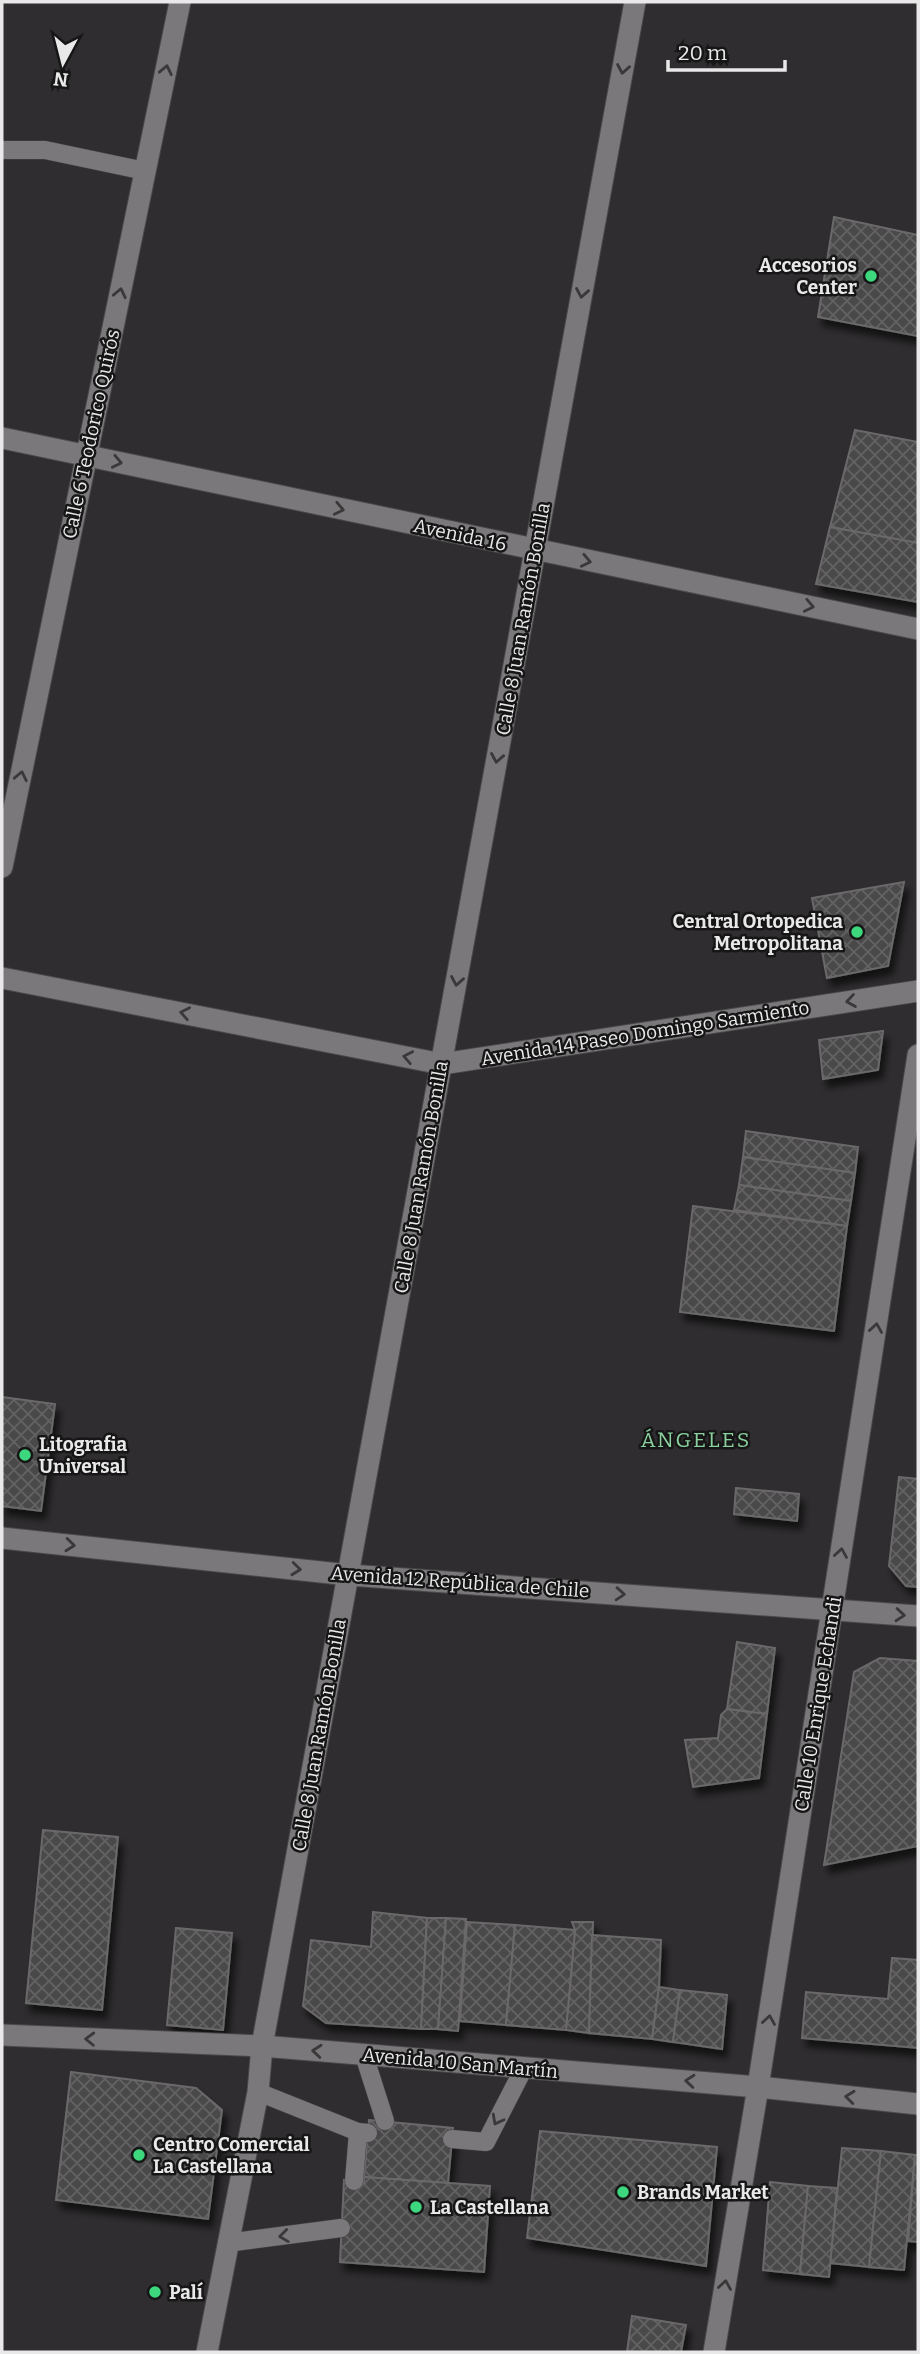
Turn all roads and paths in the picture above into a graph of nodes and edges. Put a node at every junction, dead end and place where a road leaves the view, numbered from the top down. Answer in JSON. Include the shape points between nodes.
{"nodes":[{"id":1,"x":180,"y":2,"type":"edge"},
{"id":2,"x":635,"y":2,"type":"edge"},
{"id":3,"x":2,"y":150,"type":"edge"},
{"id":4,"x":145,"y":171,"type":"junction"},
{"id":5,"x":2,"y":438,"type":"edge"},
{"id":6,"x":87,"y":456,"type":"junction"},
{"id":7,"x":535,"y":551,"type":"junction"},
{"id":8,"x":918,"y":629,"type":"edge"},
{"id":9,"x":2,"y":867,"type":"edge"},
{"id":10,"x":2,"y":978,"type":"edge"},
{"id":11,"x":918,"y":991,"type":"edge"},
{"id":12,"x":918,"y":1055,"type":"edge"},
{"id":13,"x":442,"y":1064,"type":"junction"},
{"id":14,"x":2,"y":1538,"type":"edge"},
{"id":15,"x":349,"y":1575,"type":"junction"},
{"id":16,"x":832,"y":1609,"type":"junction"},
{"id":17,"x":918,"y":1616,"type":"edge"},
{"id":18,"x":2,"y":2035,"type":"edge"},
{"id":19,"x":262,"y":2046,"type":"junction"},
{"id":20,"x":364,"y":2055,"type":"junction"},
{"id":21,"x":524,"y":2068,"type":"junction"},
{"id":22,"x":758,"y":2087,"type":"junction"},
{"id":23,"x":258,"y":2092,"type":"junction"},
{"id":24,"x":918,"y":2104,"type":"edge"},
{"id":25,"x":385,"y":2121,"type":"dead end"},
{"id":26,"x":452,"y":2139,"type":"dead end"},
{"id":27,"x":354,"y":2181,"type":"dead end"},
{"id":28,"x":341,"y":2228,"type":"dead end"},
{"id":29,"x":227,"y":2243,"type":"junction"},
{"id":30,"x":207,"y":2352,"type":"edge"},
{"id":31,"x":714,"y":2352,"type":"edge"}],
"edges":[{"from":4,"to":1,"type":"street","name":"Calle 6 Teodorico Quirós","one_way":true},
{"from":2,"to":7,"type":"street","name":"Calle 8 Juan Ramón Bonilla","one_way":true},
{"from":3,"to":4,"type":"lane","via":[[45,150]]},
{"from":6,"to":4,"type":"street","name":"Calle 6 Teodorico Quirós","one_way":true},
{"from":5,"to":6,"type":"street","name":"Avenida 16"},
{"from":6,"to":7,"type":"street","name":"Avenida 16","one_way":true},
{"from":9,"to":6,"type":"street","name":"Calle 6 Teodorico Quirós","one_way":true},
{"from":7,"to":8,"type":"street","name":"Avenida 16","one_way":true},
{"from":7,"to":13,"type":"street","name":"Calle 8 Juan Ramón Bonilla","one_way":true},
{"from":13,"to":10,"type":"street","name":"Avenida 14 Paseo Domingo Sarmiento","one_way":true},
{"from":11,"to":13,"type":"street","name":"Avenida 14 Paseo Domingo Sarmiento","one_way":true},
{"from":16,"to":12,"type":"street","name":"Calle 10 Enrique Echandi","one_way":true},
{"from":13,"to":15,"type":"street","name":"Calle 8 Juan Ramón Bonilla"},
{"from":14,"to":15,"type":"street","name":"Avenida 12 República de Chile","one_way":true},
{"from":15,"to":16,"type":"street","name":"Avenida 12 República de Chile","one_way":true},
{"from":15,"to":19,"type":"street","name":"Calle 8 Juan Ramón Bonilla"},
{"from":16,"to":17,"type":"street","name":"Avenida 12 República de Chile","one_way":true},
{"from":22,"to":16,"type":"street","name":"Calle 10 Enrique Echandi","one_way":true},
{"from":19,"to":18,"type":"street","name":"Avenida 10 San Martín","one_way":true},
{"from":20,"to":19,"type":"street","name":"Avenida 10 San Martín","one_way":true},
{"from":19,"to":23,"type":"street","name":"Calle 8 Juan Ramón Bonilla"},
{"from":20,"to":21,"type":"street","name":"Avenida 10 San Martín"},
{"from":20,"to":25,"type":"lane"},
{"from":22,"to":21,"type":"street","name":"Avenida 10 San Martín","one_way":true},
{"from":21,"to":26,"type":"lane","one_way":true,"via":[[485,2142]]},
{"from":24,"to":22,"type":"street","name":"Avenida 10 San Martín","one_way":true},
{"from":31,"to":22,"type":"street","name":"Calle 10 Enrique Echandi","one_way":true},
{"from":23,"to":27,"type":"lane","via":[[363,2133]]},
{"from":23,"to":29,"type":"street","name":"Calle 8 Juan Ramón Bonilla"},
{"from":28,"to":29,"type":"lane","one_way":true},
{"from":29,"to":30,"type":"street","name":"Calle 8 Juan Ramón Bonilla"}]}
